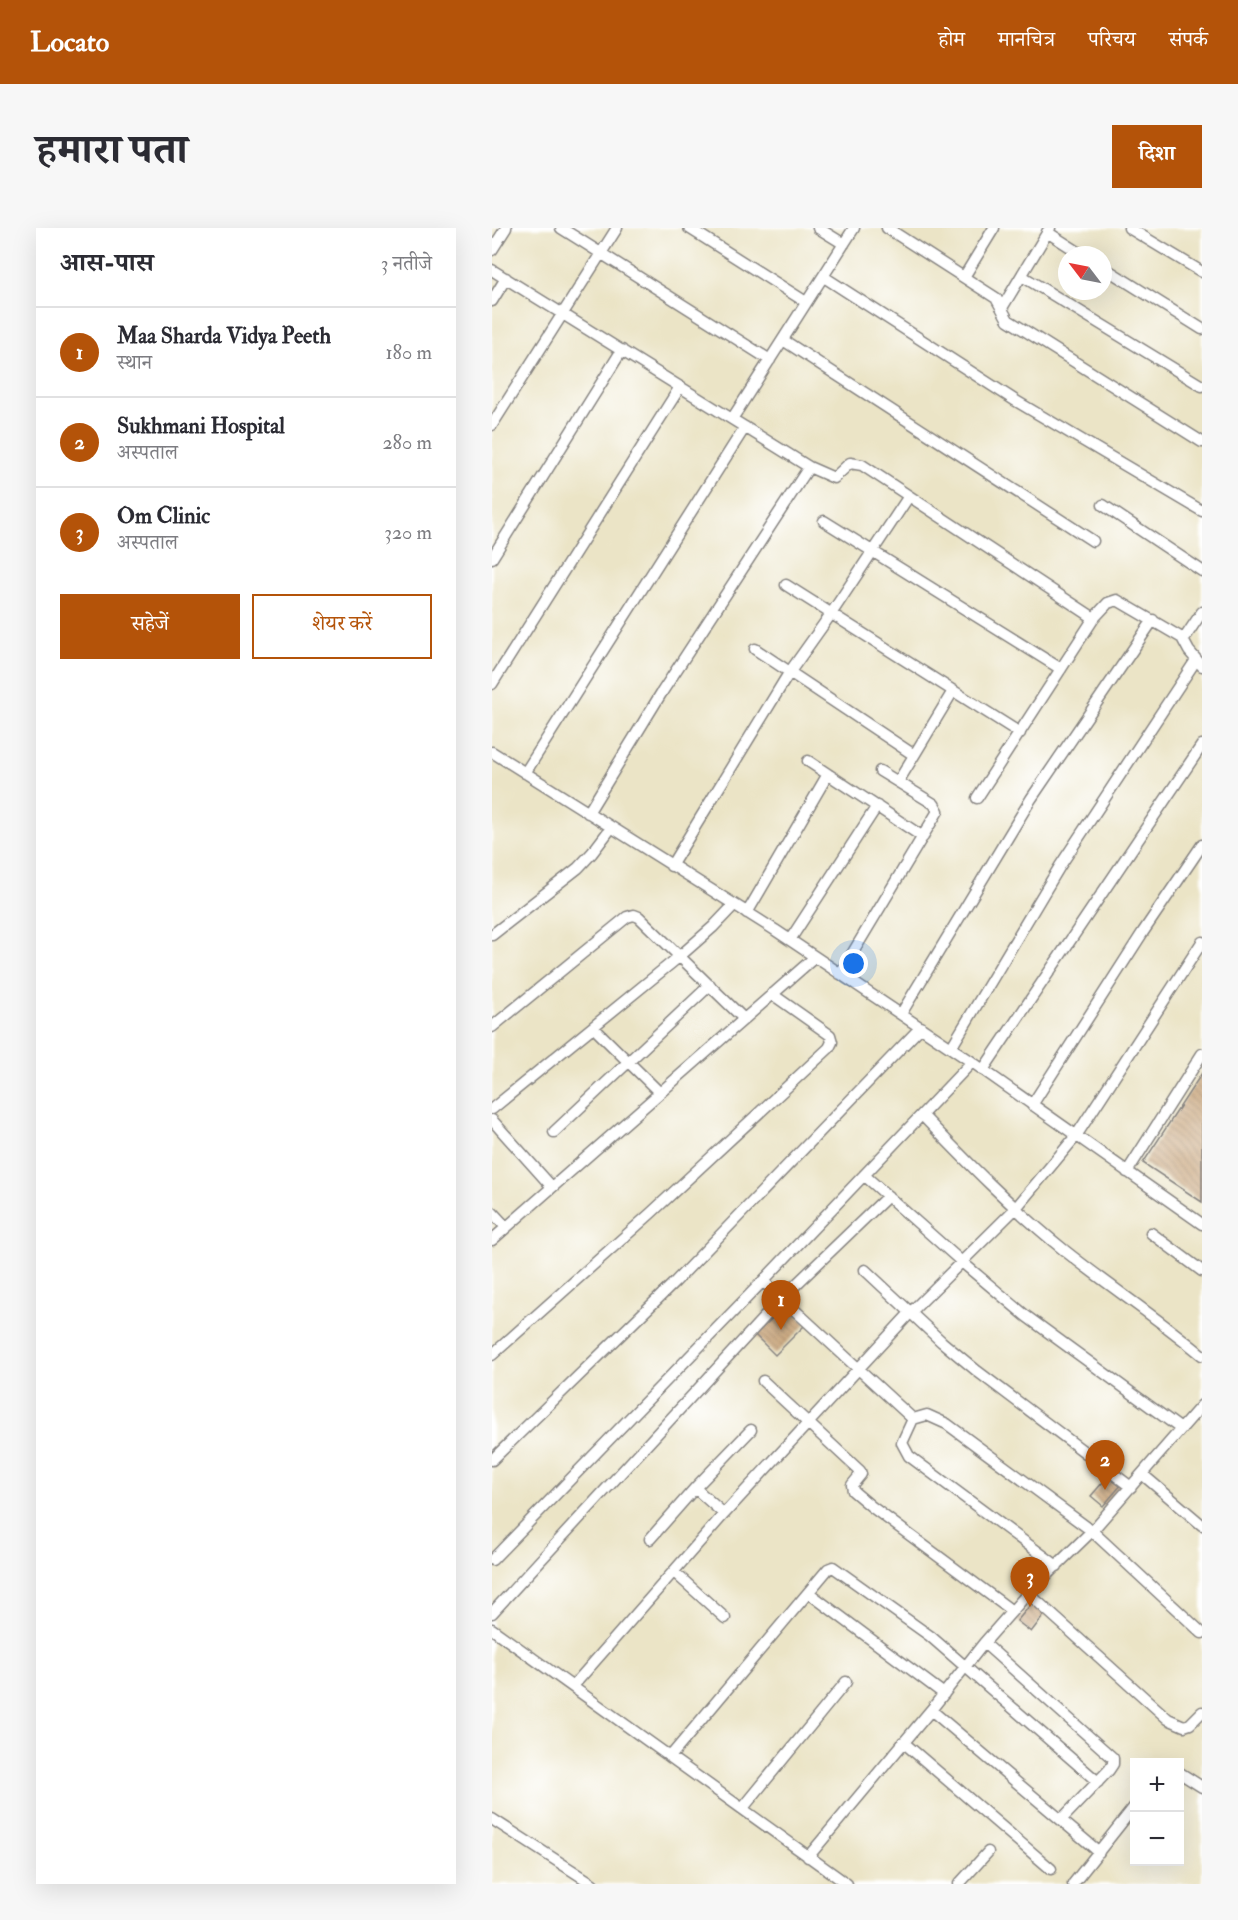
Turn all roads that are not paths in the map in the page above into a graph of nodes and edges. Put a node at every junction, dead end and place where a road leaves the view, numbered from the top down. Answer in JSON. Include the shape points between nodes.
{"nodes":[{"id":1,"x":506,"y":228,"type":"edge"},
{"id":2,"x":561,"y":228,"type":"edge"},
{"id":3,"x":617,"y":228,"type":"edge"},
{"id":4,"x":689,"y":228,"type":"edge"},
{"id":5,"x":818,"y":228,"type":"edge"},
{"id":6,"x":854,"y":228,"type":"edge"},
{"id":7,"x":887,"y":228,"type":"edge"},
{"id":8,"x":994,"y":228,"type":"edge"},
{"id":9,"x":1129,"y":228,"type":"edge"},
{"id":10,"x":1049,"y":230,"type":"edge"},
{"id":11,"x":844,"y":244,"type":"junction"},
{"id":12,"x":1071,"y":246,"type":"edge"},
{"id":13,"x":492,"y":250,"type":"edge"},
{"id":14,"x":601,"y":252,"type":"junction"},
{"id":15,"x":492,"y":270,"type":"edge"},
{"id":16,"x":1202,"y":272,"type":"edge"},
{"id":17,"x":1112,"y":273,"type":"edge"},
{"id":18,"x":1022,"y":276,"type":"junction"},
{"id":19,"x":824,"y":277,"type":"junction"},
{"id":20,"x":963,"y":277,"type":"junction"},
{"id":21,"x":506,"y":278,"type":"junction"},
{"id":22,"x":492,"y":301,"type":"edge"},
{"id":23,"x":806,"y":302,"type":"junction"},
{"id":24,"x":1002,"y":308,"type":"junction"},
{"id":25,"x":562,"y":314,"type":"junction"},
{"id":26,"x":1202,"y":330,"type":"edge"},
{"id":27,"x":783,"y":340,"type":"junction"},
{"id":28,"x":622,"y":350,"type":"junction"},
{"id":29,"x":770,"y":360,"type":"junction"},
{"id":30,"x":1202,"y":386,"type":"edge"},
{"id":31,"x":680,"y":387,"type":"junction"},
{"id":32,"x":496,"y":412,"type":"edge"},
{"id":33,"x":732,"y":419,"type":"junction"},
{"id":34,"x":492,"y":425,"type":"edge"},
{"id":35,"x":745,"y":427,"type":"junction"},
{"id":36,"x":1202,"y":442,"type":"edge"},
{"id":37,"x":809,"y":467,"type":"junction"},
{"id":38,"x":909,"y":496,"type":"junction"},
{"id":39,"x":1103,"y":505,"type":"dead end"},
{"id":40,"x":1202,"y":511,"type":"edge"},
{"id":41,"x":824,"y":521,"type":"dead end"},
{"id":42,"x":1093,"y":541,"type":"dead end"},
{"id":43,"x":872,"y":552,"type":"junction"},
{"id":44,"x":492,"y":558,"type":"edge"},
{"id":45,"x":1202,"y":571,"type":"edge"},
{"id":46,"x":786,"y":585,"type":"dead end"},
{"id":47,"x":1202,"y":612,"type":"edge"},
{"id":48,"x":831,"y":614,"type":"junction"},
{"id":49,"x":1094,"y":618,"type":"junction"},
{"id":50,"x":1153,"y":620,"type":"junction"},
{"id":51,"x":1182,"y":638,"type":"junction"},
{"id":52,"x":755,"y":650,"type":"dead end"},
{"id":53,"x":1199,"y":663,"type":"edge"},
{"id":54,"x":1061,"y":669,"type":"junction"},
{"id":55,"x":789,"y":673,"type":"junction"},
{"id":56,"x":492,"y":684,"type":"edge"},
{"id":57,"x":953,"y":691,"type":"junction"},
{"id":58,"x":1020,"y":733,"type":"junction"},
{"id":59,"x":1202,"y":745,"type":"edge"},
{"id":60,"x":492,"y":752,"type":"edge"},
{"id":61,"x":915,"y":755,"type":"junction"},
{"id":62,"x":808,"y":761,"type":"dead end"},
{"id":63,"x":880,"y":771,"type":"dead end"},
{"id":64,"x":525,"y":773,"type":"junction"},
{"id":65,"x":828,"y":774,"type":"junction"},
{"id":66,"x":898,"y":782,"type":"junction"},
{"id":67,"x":977,"y":798,"type":"dead end"},
{"id":68,"x":877,"y":806,"type":"junction"},
{"id":69,"x":588,"y":813,"type":"junction"},
{"id":70,"x":611,"y":828,"type":"junction"},
{"id":71,"x":923,"y":837,"type":"junction"},
{"id":72,"x":1202,"y":844,"type":"edge"},
{"id":73,"x":671,"y":866,"type":"junction"},
{"id":74,"x":734,"y":905,"type":"junction"},
{"id":75,"x":747,"y":913,"type":"junction"},
{"id":76,"x":492,"y":935,"type":"edge"},
{"id":77,"x":790,"y":940,"type":"junction"},
{"id":78,"x":1202,"y":942,"type":"edge"},
{"id":79,"x":680,"y":956,"type":"junction"},
{"id":80,"x":815,"y":957,"type":"junction"},
{"id":81,"x":840,"y":974,"type":"junction"},
{"id":82,"x":710,"y":985,"type":"junction"},
{"id":83,"x":772,"y":994,"type":"junction"},
{"id":84,"x":901,"y":1014,"type":"junction"},
{"id":85,"x":744,"y":1019,"type":"junction"},
{"id":86,"x":492,"y":1027,"type":"edge"},
{"id":87,"x":593,"y":1027,"type":"junction"},
{"id":88,"x":921,"y":1028,"type":"junction"},
{"id":89,"x":951,"y":1048,"type":"junction"},
{"id":90,"x":1202,"y":1054,"type":"edge"},
{"id":91,"x":628,"y":1062,"type":"junction"},
{"id":92,"x":972,"y":1062,"type":"junction"},
{"id":93,"x":983,"y":1070,"type":"junction"},
{"id":94,"x":660,"y":1092,"type":"junction"},
{"id":95,"x":1032,"y":1105,"type":"junction"},
{"id":96,"x":492,"y":1109,"type":"edge"},
{"id":97,"x":922,"y":1115,"type":"junction"},
{"id":98,"x":492,"y":1120,"type":"edge"},
{"id":99,"x":554,"y":1132,"type":"dead end"},
{"id":100,"x":1076,"y":1136,"type":"junction"},
{"id":101,"x":1127,"y":1172,"type":"junction"},
{"id":102,"x":864,"y":1175,"type":"junction"},
{"id":103,"x":552,"y":1187,"type":"junction"},
{"id":104,"x":888,"y":1196,"type":"junction"},
{"id":105,"x":1015,"y":1209,"type":"junction"},
{"id":106,"x":492,"y":1212,"type":"edge"},
{"id":107,"x":1202,"y":1224,"type":"edge"},
{"id":108,"x":506,"y":1227,"type":"junction"},
{"id":109,"x":1151,"y":1233,"type":"dead end"},
{"id":110,"x":492,"y":1240,"type":"edge"},
{"id":111,"x":963,"y":1263,"type":"junction"},
{"id":112,"x":865,"y":1270,"type":"dead end"},
{"id":113,"x":1202,"y":1271,"type":"edge"},
{"id":114,"x":763,"y":1281,"type":"junction"},
{"id":115,"x":782,"y":1298,"type":"junction"},
{"id":116,"x":910,"y":1313,"type":"junction"},
{"id":117,"x":492,"y":1355,"type":"edge"},
{"id":118,"x":1202,"y":1355,"type":"edge"},
{"id":119,"x":860,"y":1369,"type":"junction"},
{"id":120,"x":764,"y":1381,"type":"dead end"},
{"id":121,"x":1202,"y":1405,"type":"edge"},
{"id":122,"x":913,"y":1419,"type":"junction"},
{"id":123,"x":1198,"y":1420,"type":"edge"},
{"id":124,"x":809,"y":1424,"type":"junction"},
{"id":125,"x":1181,"y":1429,"type":"junction"},
{"id":126,"x":751,"y":1430,"type":"dead end"},
{"id":127,"x":492,"y":1460,"type":"edge"},
{"id":128,"x":1142,"y":1474,"type":"junction"},
{"id":129,"x":1131,"y":1487,"type":"junction"},
{"id":130,"x":695,"y":1488,"type":"junction"},
{"id":131,"x":724,"y":1514,"type":"junction"},
{"id":132,"x":1202,"y":1525,"type":"edge"},
{"id":133,"x":1092,"y":1530,"type":"junction"},
{"id":134,"x":650,"y":1539,"type":"dead end"},
{"id":135,"x":492,"y":1560,"type":"edge"},
{"id":136,"x":1057,"y":1566,"type":"junction"},
{"id":137,"x":674,"y":1572,"type":"junction"},
{"id":138,"x":808,"y":1593,"type":"junction"},
{"id":139,"x":1028,"y":1593,"type":"junction"},
{"id":140,"x":1012,"y":1611,"type":"junction"},
{"id":141,"x":492,"y":1613,"type":"edge"},
{"id":142,"x":725,"y":1618,"type":"dead end"},
{"id":143,"x":492,"y":1629,"type":"edge"},
{"id":144,"x":1202,"y":1633,"type":"edge"},
{"id":145,"x":984,"y":1643,"type":"junction"},
{"id":146,"x":965,"y":1666,"type":"junction"},
{"id":147,"x":846,"y":1682,"type":"dead end"},
{"id":148,"x":573,"y":1686,"type":"junction"},
{"id":149,"x":944,"y":1694,"type":"junction"},
{"id":150,"x":931,"y":1710,"type":"junction"},
{"id":151,"x":1202,"y":1712,"type":"edge"},
{"id":152,"x":903,"y":1742,"type":"junction"},
{"id":153,"x":670,"y":1757,"type":"junction"},
{"id":154,"x":1184,"y":1776,"type":"edge"},
{"id":155,"x":1098,"y":1782,"type":"junction"},
{"id":156,"x":1202,"y":1787,"type":"edge"},
{"id":157,"x":743,"y":1809,"type":"junction"},
{"id":158,"x":1131,"y":1812,"type":"edge"},
{"id":159,"x":492,"y":1818,"type":"edge"},
{"id":160,"x":1061,"y":1820,"type":"junction"},
{"id":161,"x":988,"y":1852,"type":"dead end"},
{"id":162,"x":1099,"y":1852,"type":"junction"},
{"id":163,"x":808,"y":1857,"type":"junction"},
{"id":164,"x":1051,"y":1869,"type":"dead end"},
{"id":165,"x":593,"y":1884,"type":"edge"},
{"id":166,"x":847,"y":1884,"type":"edge"},
{"id":167,"x":959,"y":1884,"type":"edge"},
{"id":168,"x":1073,"y":1884,"type":"edge"}],
"edges":[{"from":1,"to":13,"type":"street"},
{"from":2,"to":14,"type":"street"},
{"from":3,"to":14,"type":"street"},
{"from":4,"to":23,"type":"street"},
{"from":5,"to":11,"type":"street"},
{"from":6,"to":11,"type":"street"},
{"from":7,"to":20,"type":"street"},
{"from":8,"to":20,"type":"street"},
{"from":9,"to":16,"type":"street"},
{"from":10,"to":12,"type":"street"},
{"from":10,"to":18,"type":"street"},
{"from":11,"to":19,"type":"street"},
{"from":14,"to":25,"type":"street"},
{"from":14,"to":29,"type":"street"},
{"from":15,"to":21,"type":"street"},
{"from":17,"to":26,"type":"street"},
{"from":18,"to":24,"type":"street"},
{"from":18,"to":30,"type":"street"},
{"from":19,"to":23,"type":"street"},
{"from":19,"to":40,"type":"street","via":[[1016,401]]},
{"from":20,"to":24,"type":"street","via":[[996,298]]},
{"from":21,"to":22,"type":"street"},
{"from":21,"to":25,"type":"street"},
{"from":23,"to":27,"type":"street"},
{"from":24,"to":36,"type":"street","via":[[1008,320]]},
{"from":25,"to":28,"type":"street"},
{"from":25,"to":32,"type":"street"},
{"from":27,"to":29,"type":"street"},
{"from":27,"to":42,"type":"street"},
{"from":28,"to":31,"type":"street"},
{"from":28,"to":44,"type":"street"},
{"from":29,"to":33,"type":"street"},
{"from":31,"to":33,"type":"street"},
{"from":31,"to":56,"type":"street"},
{"from":32,"to":34,"type":"street"},
{"from":33,"to":35,"type":"street"},
{"from":35,"to":37,"type":"street"},
{"from":35,"to":64,"type":"street"},
{"from":37,"to":38,"type":"street","via":[[834,478],[850,463],[862,465]]},
{"from":37,"to":69,"type":"street"},
{"from":38,"to":43,"type":"street"},
{"from":38,"to":49,"type":"street"},
{"from":39,"to":45,"type":"street"},
{"from":41,"to":43,"type":"street"},
{"from":43,"to":48,"type":"street"},
{"from":43,"to":54,"type":"street"},
{"from":46,"to":48,"type":"street"},
{"from":47,"to":51,"type":"street"},
{"from":48,"to":55,"type":"street"},
{"from":48,"to":57,"type":"street"},
{"from":49,"to":50,"type":"street","via":[[1107,603],[1117,600]]},
{"from":49,"to":54,"type":"street"},
{"from":50,"to":51,"type":"street"},
{"from":50,"to":84,"type":"street","via":[[1031,799]]},
{"from":51,"to":53,"type":"street"},
{"from":52,"to":55,"type":"street"},
{"from":53,"to":89,"type":"street","via":[[1060,866]]},
{"from":54,"to":58,"type":"street"},
{"from":55,"to":61,"type":"street"},
{"from":55,"to":73,"type":"street"},
{"from":57,"to":58,"type":"street"},
{"from":57,"to":61,"type":"street"},
{"from":58,"to":67,"type":"street"},
{"from":59,"to":93,"type":"street"},
{"from":60,"to":64,"type":"street"},
{"from":61,"to":66,"type":"street"},
{"from":62,"to":65,"type":"street"},
{"from":63,"to":66,"type":"street"},
{"from":64,"to":69,"type":"street"},
{"from":65,"to":68,"type":"street"},
{"from":65,"to":75,"type":"street"},
{"from":66,"to":71,"type":"street","via":[[936,806],[935,819]]},
{"from":68,"to":71,"type":"street"},
{"from":68,"to":77,"type":"street"},
{"from":69,"to":70,"type":"street"},
{"from":70,"to":73,"type":"street"},
{"from":70,"to":76,"type":"street","via":[[578,868]]},
{"from":71,"to":81,"type":"street"},
{"from":72,"to":95,"type":"street"},
{"from":73,"to":74,"type":"street"},
{"from":74,"to":75,"type":"street"},
{"from":74,"to":79,"type":"street"},
{"from":75,"to":77,"type":"street"},
{"from":77,"to":80,"type":"street"},
{"from":78,"to":100,"type":"street"},
{"from":79,"to":82,"type":"street"},
{"from":79,"to":86,"type":"street","via":[[639,917],[631,915]]},
{"from":79,"to":87,"type":"street"},
{"from":80,"to":81,"type":"street"},
{"from":80,"to":83,"type":"street"},
{"from":81,"to":84,"type":"street"},
{"from":82,"to":85,"type":"street"},
{"from":82,"to":91,"type":"street"},
{"from":83,"to":85,"type":"street"},
{"from":83,"to":117,"type":"street","via":[[830,1035],[829,1047]]},
{"from":84,"to":88,"type":"street"},
{"from":85,"to":94,"type":"street"},
{"from":87,"to":91,"type":"street"},
{"from":87,"to":96,"type":"street"},
{"from":88,"to":89,"type":"street"},
{"from":88,"to":127,"type":"street","via":[[675,1282]]},
{"from":89,"to":92,"type":"street"},
{"from":90,"to":101,"type":"street"},
{"from":91,"to":94,"type":"street"},
{"from":91,"to":99,"type":"street"},
{"from":92,"to":93,"type":"street"},
{"from":92,"to":97,"type":"street"},
{"from":93,"to":95,"type":"street"},
{"from":94,"to":103,"type":"street"},
{"from":95,"to":100,"type":"street"},
{"from":97,"to":102,"type":"street"},
{"from":97,"to":105,"type":"street"},
{"from":98,"to":103,"type":"street"},
{"from":100,"to":101,"type":"street"},
{"from":100,"to":105,"type":"street"},
{"from":101,"to":107,"type":"street"},
{"from":102,"to":104,"type":"street"},
{"from":102,"to":114,"type":"street"},
{"from":103,"to":108,"type":"street"},
{"from":104,"to":111,"type":"street"},
{"from":104,"to":115,"type":"street"},
{"from":105,"to":111,"type":"street"},
{"from":105,"to":118,"type":"street"},
{"from":106,"to":108,"type":"street"},
{"from":108,"to":110,"type":"street"},
{"from":109,"to":113,"type":"street"},
{"from":111,"to":116,"type":"street"},
{"from":111,"to":125,"type":"street","via":[[1026,1316]]},
{"from":112,"to":116,"type":"street"},
{"from":114,"to":115,"type":"street"},
{"from":114,"to":135,"type":"street"},
{"from":115,"to":119,"type":"street"},
{"from":115,"to":141,"type":"street"},
{"from":116,"to":119,"type":"street"},
{"from":116,"to":129,"type":"street","via":[[976,1371]]},
{"from":119,"to":122,"type":"street"},
{"from":119,"to":124,"type":"street"},
{"from":120,"to":124,"type":"street"},
{"from":121,"to":123,"type":"street"},
{"from":122,"to":133,"type":"street","via":[[927,1415],[947,1424]]},
{"from":122,"to":136,"type":"street","via":[[902,1443],[909,1456]]},
{"from":123,"to":125,"type":"street"},
{"from":124,"to":131,"type":"street"},
{"from":124,"to":140,"type":"street","via":[[860,1471],[853,1491]]},
{"from":125,"to":128,"type":"street"},
{"from":126,"to":130,"type":"street"},
{"from":128,"to":129,"type":"street"},
{"from":128,"to":132,"type":"street"},
{"from":129,"to":133,"type":"street"},
{"from":130,"to":131,"type":"street"},
{"from":130,"to":134,"type":"street"},
{"from":131,"to":137,"type":"street"},
{"from":133,"to":136,"type":"street"},
{"from":133,"to":144,"type":"street"},
{"from":136,"to":139,"type":"street"},
{"from":137,"to":142,"type":"street"},
{"from":137,"to":148,"type":"street"},
{"from":138,"to":146,"type":"street","via":[[828,1569],[835,1567]]},
{"from":138,"to":149,"type":"street"},
{"from":138,"to":153,"type":"street"},
{"from":139,"to":140,"type":"street"},
{"from":139,"to":151,"type":"street","via":[[1168,1719],[1184,1726]]},
{"from":140,"to":145,"type":"street"},
{"from":143,"to":148,"type":"street"},
{"from":145,"to":146,"type":"street"},
{"from":145,"to":155,"type":"street","via":[[1113,1758],[1113,1764]]},
{"from":146,"to":149,"type":"street"},
{"from":146,"to":155,"type":"street"},
{"from":147,"to":157,"type":"street"},
{"from":148,"to":153,"type":"street"},
{"from":149,"to":150,"type":"street"},
{"from":150,"to":152,"type":"street"},
{"from":150,"to":160,"type":"street"},
{"from":152,"to":163,"type":"street"},
{"from":152,"to":164,"type":"street"},
{"from":153,"to":157,"type":"street"},
{"from":154,"to":156,"type":"street"},
{"from":155,"to":160,"type":"street"},
{"from":157,"to":163,"type":"street"},
{"from":158,"to":162,"type":"street"},
{"from":159,"to":165,"type":"street"},
{"from":160,"to":162,"type":"street"},
{"from":161,"to":167,"type":"street"},
{"from":162,"to":168,"type":"street"},
{"from":163,"to":166,"type":"street"}]}
